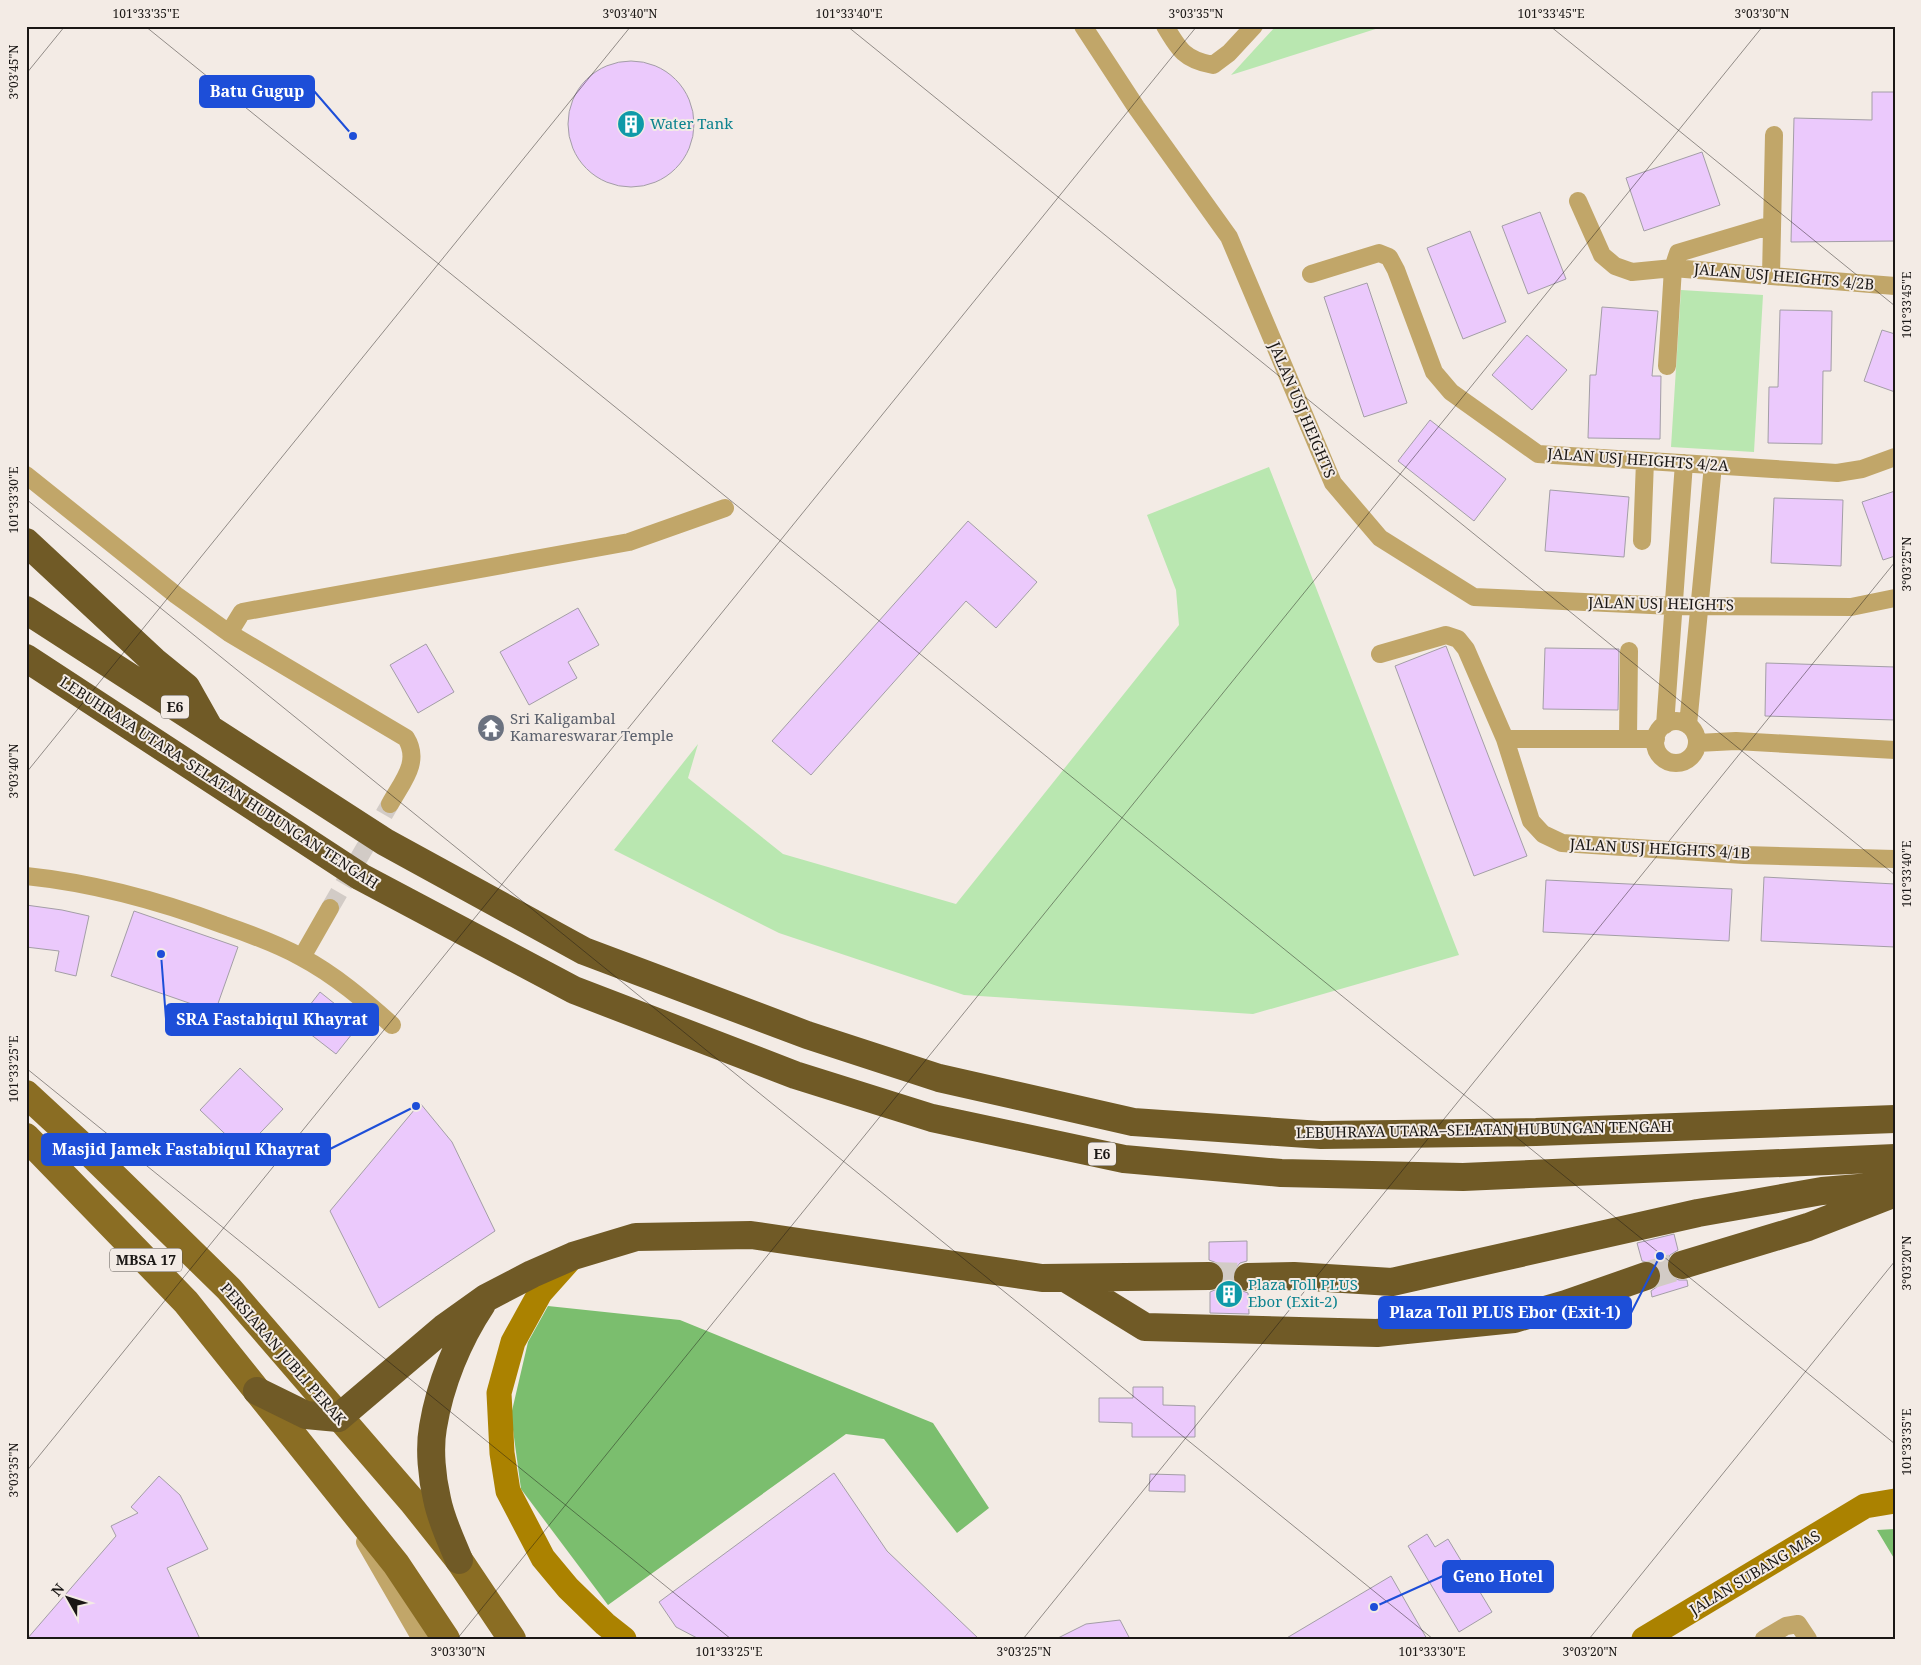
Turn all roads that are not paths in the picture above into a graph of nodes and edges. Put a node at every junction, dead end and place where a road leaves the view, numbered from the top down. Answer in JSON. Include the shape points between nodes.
{"nodes":[{"id":1,"x":1083,"y":26,"type":"edge"},
{"id":2,"x":1165,"y":26,"type":"edge"},
{"id":3,"x":1254,"y":26,"type":"edge"},
{"id":4,"x":1774,"y":135,"type":"dead end"},
{"id":5,"x":1578,"y":201,"type":"dead end"},
{"id":6,"x":1772,"y":225,"type":"junction"},
{"id":7,"x":1673,"y":268,"type":"junction"},
{"id":8,"x":1311,"y":274,"type":"dead end"},
{"id":9,"x":1771,"y":276,"type":"junction"},
{"id":10,"x":1895,"y":286,"type":"edge"},
{"id":11,"x":1667,"y":366,"type":"dead end"},
{"id":12,"x":1895,"y":457,"type":"edge"},
{"id":13,"x":1646,"y":460,"type":"junction"},
{"id":14,"x":1684,"y":463,"type":"junction"},
{"id":15,"x":1713,"y":465,"type":"junction"},
{"id":16,"x":26,"y":475,"type":"edge"},
{"id":17,"x":724,"y":508,"type":"dead end"},
{"id":18,"x":1642,"y":541,"type":"dead end"},
{"id":19,"x":26,"y":542,"type":"edge"},
{"id":20,"x":1895,"y":598,"type":"edge"},
{"id":21,"x":1700,"y":605,"type":"junction"},
{"id":22,"x":1674,"y":606,"type":"junction"},
{"id":23,"x":26,"y":610,"type":"edge"},
{"id":24,"x":229,"y":633,"type":"junction"},
{"id":25,"x":1629,"y":651,"type":"dead end"},
{"id":26,"x":1380,"y":654,"type":"dead end"},
{"id":27,"x":26,"y":658,"type":"edge"},
{"id":28,"x":1688,"y":725,"type":"junction"},
{"id":29,"x":210,"y":730,"type":"junction"},
{"id":30,"x":1660,"y":732,"type":"junction"},
{"id":31,"x":1505,"y":739,"type":"junction"},
{"id":32,"x":1628,"y":739,"type":"junction"},
{"id":33,"x":1698,"y":743,"type":"junction"},
{"id":34,"x":1895,"y":750,"type":"edge"},
{"id":35,"x":390,"y":804,"type":"tunnel mouth"},
{"id":36,"x":1895,"y":859,"type":"edge"},
{"id":37,"x":26,"y":876,"type":"edge"},
{"id":38,"x":330,"y":908,"type":"tunnel mouth"},
{"id":39,"x":302,"y":957,"type":"junction"},
{"id":40,"x":392,"y":1025,"type":"dead end"},
{"id":41,"x":26,"y":1094,"type":"edge"},
{"id":42,"x":1895,"y":1119,"type":"edge"},
{"id":43,"x":26,"y":1137,"type":"edge"},
{"id":44,"x":1895,"y":1158,"type":"edge"},
{"id":45,"x":1895,"y":1185,"type":"edge"},
{"id":46,"x":1895,"y":1193,"type":"edge"},
{"id":47,"x":573,"y":1256,"type":"junction"},
{"id":48,"x":1682,"y":1266,"type":"tunnel mouth"},
{"id":49,"x":1210,"y":1276,"type":"tunnel mouth"},
{"id":50,"x":1646,"y":1276,"type":"tunnel mouth"},
{"id":51,"x":1248,"y":1277,"type":"tunnel mouth"},
{"id":52,"x":1067,"y":1279,"type":"junction"},
{"id":53,"x":486,"y":1298,"type":"junction"},
{"id":54,"x":258,"y":1391,"type":"junction"},
{"id":55,"x":338,"y":1418,"type":"junction"},
{"id":56,"x":333,"y":1486,"type":"junction"},
{"id":57,"x":1895,"y":1501,"type":"edge"},
{"id":58,"x":459,"y":1560,"type":"junction"},
{"id":59,"x":1803,"y":1632,"type":"edge"},
{"id":60,"x":421,"y":1639,"type":"edge"},
{"id":61,"x":446,"y":1639,"type":"edge"},
{"id":62,"x":512,"y":1639,"type":"edge"},
{"id":63,"x":624,"y":1639,"type":"edge"},
{"id":64,"x":1644,"y":1639,"type":"edge"},
{"id":65,"x":1764,"y":1639,"type":"edge"}],
"edges":[{"from":1,"to":22,"type":"street","name":"JALAN USJ HEIGHTS","via":[[1136,107],[1229,237],[1333,483],[1380,538],[1474,597]]},
{"from":2,"to":3,"type":"street","via":[[1178,48],[1194,62],[1213,65]]},
{"from":4,"to":6,"type":"street"},
{"from":5,"to":7,"type":"street","name":"JALAN USJ HEIGHTS 4/2B","via":[[1602,255],[1615,266],[1632,272]]},
{"from":6,"to":7,"type":"street","name":"JALAN USJ HEIGHTS 4/2B","via":[[1684,250],[1678,253]]},
{"from":6,"to":9,"type":"street"},
{"from":7,"to":9,"type":"street","name":"JALAN USJ HEIGHTS 4/2B"},
{"from":7,"to":11,"type":"street"},
{"from":8,"to":13,"type":"street","name":"JALAN USJ HEIGHTS 4/2A","via":[[1379,253],[1390,257],[1434,372],[1451,392],[1538,454]]},
{"from":9,"to":10,"type":"street","name":"JALAN USJ HEIGHTS 4/2B"},
{"from":12,"to":15,"type":"street","name":"JALAN USJ HEIGHTS 4/2A","via":[[1862,469],[1837,473]]},
{"from":13,"to":14,"type":"street","name":"JALAN USJ HEIGHTS 4/2A"},
{"from":13,"to":18,"type":"street"},
{"from":14,"to":15,"type":"street","name":"JALAN USJ HEIGHTS 4/2A"},
{"from":14,"to":22,"type":"street"},
{"from":15,"to":21,"type":"street"},
{"from":16,"to":24,"type":"street","via":[[176,595]]},
{"from":17,"to":24,"type":"street","via":[[629,542],[242,612]]},
{"from":19,"to":29,"type":"highway","via":[[186,687]]},
{"from":20,"to":21,"type":"street","name":"JALAN USJ HEIGHTS","via":[[1851,607]]},
{"from":21,"to":22,"type":"street","name":"JALAN USJ HEIGHTS"},
{"from":21,"to":28,"type":"street"},
{"from":22,"to":30,"type":"street"},
{"from":23,"to":29,"type":"highway","name":"LEBUHRAYA UTARA–SELATAN HUBUNGAN TENGAH","number":"E6"},
{"from":24,"to":35,"type":"street","via":[[406,738],[412,747],[413,763]]},
{"from":25,"to":32,"type":"street"},
{"from":26,"to":31,"type":"street","name":"JALAN USJ HEIGHTS 4/1B","via":[[1446,635],[1458,639],[1466,649]]},
{"from":27,"to":44,"type":"highway","name":"LEBUHRAYA UTARA–SELATAN HUBUNGAN TENGAH","number":"E6","via":[[362,877],[574,990],[795,1075],[932,1118],[1124,1159],[1281,1173],[1463,1177]]},
{"from":28,"to":30,"type":"street","via":[[1676,721]]},
{"from":28,"to":33,"type":"street"},
{"from":29,"to":42,"type":"highway","name":"LEBUHRAYA UTARA–SELATAN HUBUNGAN TENGAH","number":"E6","via":[[385,842],[584,951],[807,1035],[958,1082],[1132,1122],[1321,1135],[1546,1132]]},
{"from":30,"to":32,"type":"street"},
{"from":30,"to":33,"type":"street","via":[[1656,746],[1662,758],[1674,763],[1693,756]]},
{"from":31,"to":32,"type":"street"},
{"from":31,"to":36,"type":"street","name":"JALAN USJ HEIGHTS 4/1B","via":[[1531,821],[1543,834],[1562,843],[1744,855]]},
{"from":33,"to":34,"type":"street","via":[[1736,741]]},
{"from":37,"to":39,"type":"street","via":[[68,880],[174,906],[254,935]]},
{"from":38,"to":39,"type":"street"},
{"from":39,"to":40,"type":"street","via":[[354,992]]},
{"from":41,"to":55,"type":"main road","name":"PERSIARAN JUBLI PERAK","number":"MBSA 17","via":[[92,1154],[228,1289]]},
{"from":43,"to":54,"type":"main road","number":"MBSA 17","via":[[186,1302]]},
{"from":45,"to":51,"type":"highway","via":[[1822,1192],[1698,1213],[1392,1282],[1294,1276]]},
{"from":46,"to":48,"type":"highway","via":[[1808,1227]]},
{"from":47,"to":52,"type":"highway","via":[[636,1237],[751,1235]]},
{"from":47,"to":53,"type":"highway"},
{"from":47,"to":63,"type":"street","via":[[540,1293],[513,1342],[499,1393],[502,1453],[508,1491],[543,1558],[568,1588]]},
{"from":49,"to":52,"type":"highway"},
{"from":50,"to":52,"type":"highway","via":[[1514,1319],[1377,1332],[1144,1327]]},
{"from":53,"to":55,"type":"highway","via":[[444,1328]]},
{"from":53,"to":58,"type":"highway","via":[[472,1318],[456,1354],[432,1428],[437,1498]]},
{"from":54,"to":55,"type":"highway","via":[[306,1415]]},
{"from":54,"to":56,"type":"main road","number":"MBSA 17"},
{"from":55,"to":58,"type":"main road","name":"PERSIARAN JUBLI PERAK","number":"MBSA 17"},
{"from":56,"to":60,"type":"street"},
{"from":56,"to":61,"type":"main road","number":"MBSA 17","via":[[396,1564]]},
{"from":57,"to":64,"type":"street","name":"JALAN SUBANG MAS","via":[[1865,1506]]},
{"from":58,"to":62,"type":"main road","name":"PERSIARAN JUBLI PERAK","number":"MBSA 17"},
{"from":59,"to":65,"type":"street","via":[[1786,1626]]}]}
